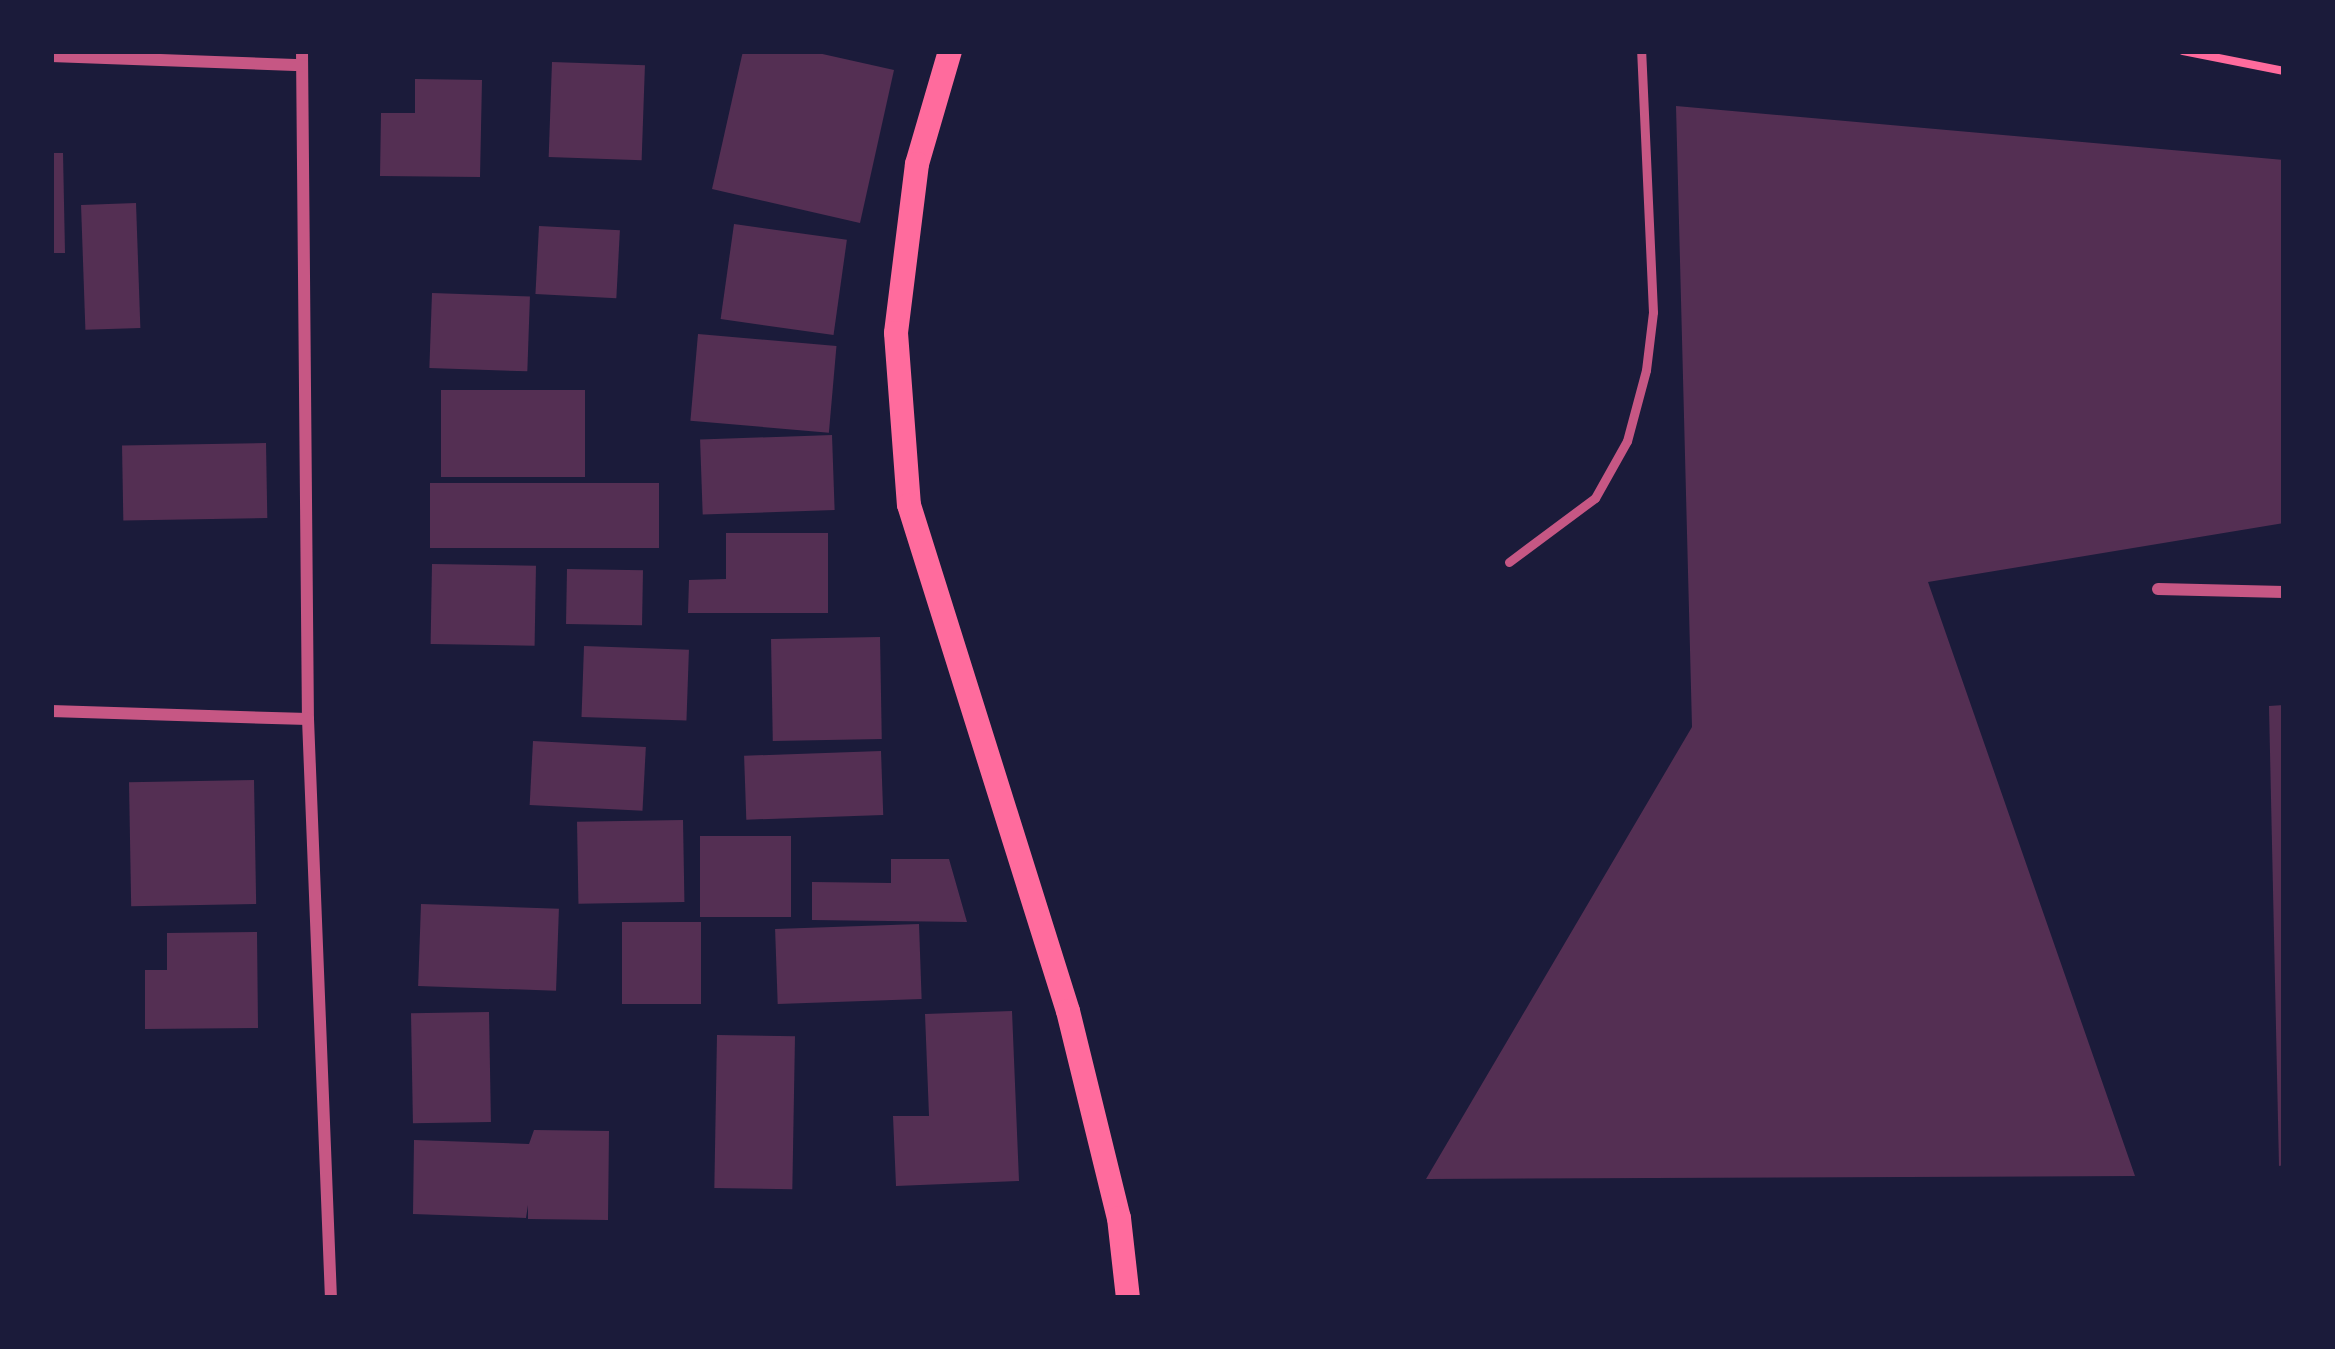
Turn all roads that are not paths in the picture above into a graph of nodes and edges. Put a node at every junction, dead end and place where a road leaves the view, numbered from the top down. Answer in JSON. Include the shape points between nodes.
{"nodes":[{"id":1,"x":950,"y":51,"type":"edge"},
{"id":2,"x":1641,"y":51,"type":"edge"},
{"id":3,"x":51,"y":56,"type":"edge"},
{"id":4,"x":302,"y":58,"type":"edge"},
{"id":5,"x":1509,"y":562,"type":"dead end"},
{"id":6,"x":2158,"y":589,"type":"dead end"},
{"id":7,"x":2284,"y":592,"type":"edge"},
{"id":8,"x":51,"y":711,"type":"edge"},
{"id":9,"x":308,"y":719,"type":"junction"},
{"id":10,"x":332,"y":1298,"type":"edge"},
{"id":11,"x":1128,"y":1298,"type":"edge"}],
"edges":[{"from":1,"to":11,"type":"main road","via":[[917,164],[896,333],[909,506],[1068,1011],[1119,1218]]},
{"from":2,"to":5,"type":"lane","via":[[1653,312],[1646,370],[1627,441],[1595,498]]},
{"from":3,"to":4,"type":"street"},
{"from":4,"to":9,"type":"street"},
{"from":6,"to":7,"type":"street"},
{"from":8,"to":9,"type":"street"},
{"from":9,"to":10,"type":"street"}]}
